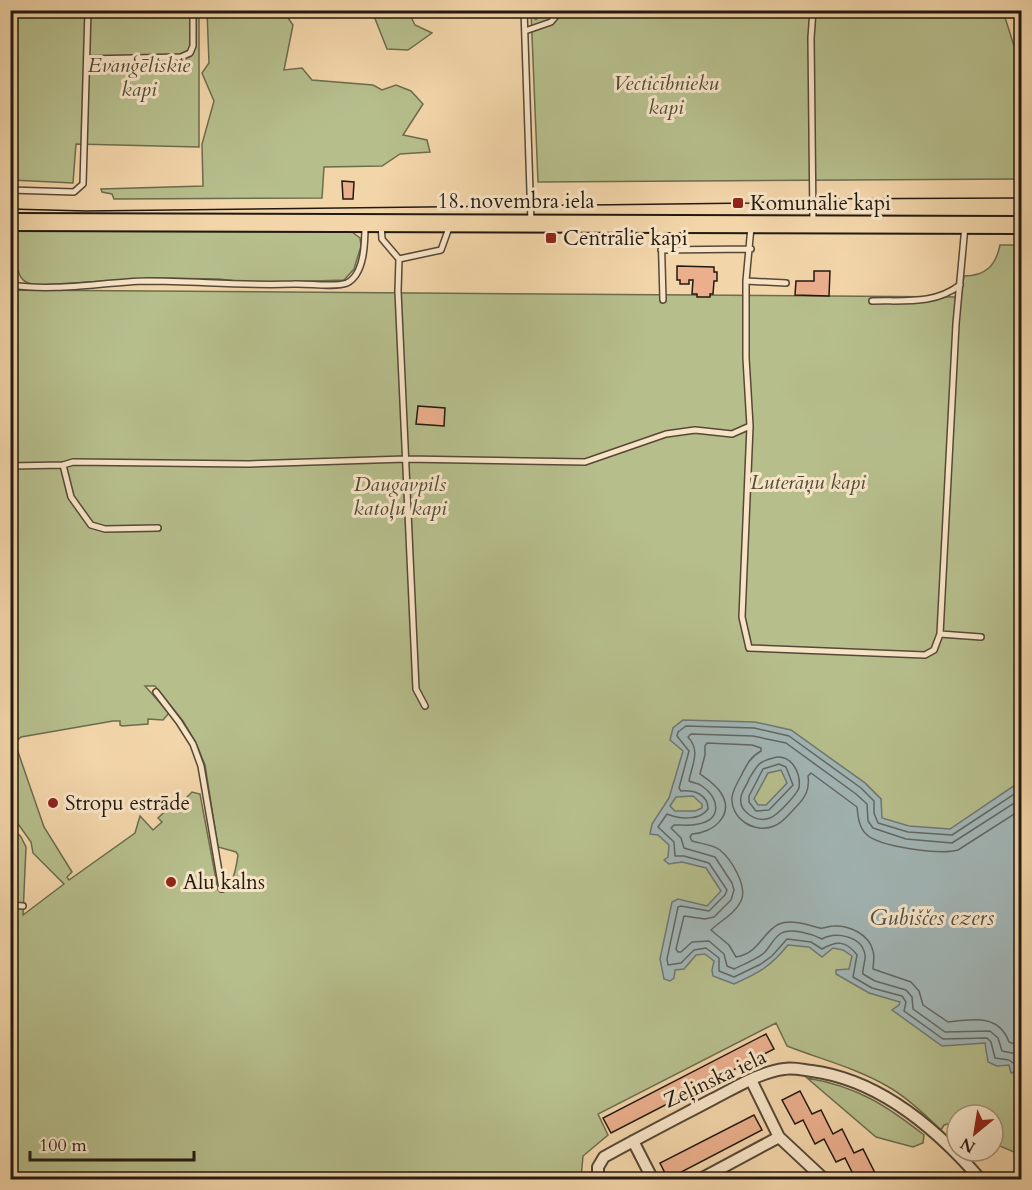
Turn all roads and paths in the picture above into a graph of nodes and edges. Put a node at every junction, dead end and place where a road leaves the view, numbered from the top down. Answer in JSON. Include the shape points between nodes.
{"nodes":[{"id":1,"x":88,"y":10,"type":"edge"},
{"id":2,"x":193,"y":10,"type":"edge"},
{"id":3,"x":524,"y":10,"type":"edge"},
{"id":4,"x":561,"y":10,"type":"edge"},
{"id":5,"x":813,"y":10,"type":"edge"},
{"id":6,"x":525,"y":32,"type":"junction"},
{"id":7,"x":87,"y":59,"type":"junction"},
{"id":8,"x":10,"y":190,"type":"edge"},
{"id":9,"x":10,"y":222,"type":"edge"},
{"id":10,"x":373,"y":223,"type":"junction"},
{"id":11,"x":450,"y":223,"type":"junction"},
{"id":12,"x":531,"y":223,"type":"junction"},
{"id":13,"x":661,"y":223,"type":"junction"},
{"id":14,"x":752,"y":224,"type":"junction"},
{"id":15,"x":813,"y":224,"type":"junction"},
{"id":16,"x":965,"y":225,"type":"junction"},
{"id":17,"x":1022,"y":225,"type":"edge"},
{"id":18,"x":751,"y":249,"type":"junction"},
{"id":19,"x":661,"y":250,"type":"junction"},
{"id":20,"x":399,"y":259,"type":"junction"},
{"id":21,"x":746,"y":281,"type":"junction"},
{"id":22,"x":786,"y":283,"type":"dead end"},
{"id":23,"x":10,"y":285,"type":"edge"},
{"id":24,"x":960,"y":285,"type":"junction"},
{"id":25,"x":663,"y":300,"type":"dead end"},
{"id":26,"x":872,"y":301,"type":"dead end"},
{"id":27,"x":750,"y":426,"type":"junction"},
{"id":28,"x":406,"y":459,"type":"junction"},
{"id":29,"x":63,"y":465,"type":"junction"},
{"id":30,"x":10,"y":466,"type":"edge"},
{"id":31,"x":158,"y":528,"type":"dead end"},
{"id":32,"x":940,"y":634,"type":"junction"},
{"id":33,"x":981,"y":637,"type":"dead end"},
{"id":34,"x":156,"y":692,"type":"dead end"},
{"id":35,"x":425,"y":706,"type":"dead end"},
{"id":36,"x":222,"y":889,"type":"dead end"},
{"id":37,"x":10,"y":905,"type":"edge"},
{"id":38,"x":24,"y":906,"type":"dead end"},
{"id":39,"x":751,"y":1080,"type":"junction"},
{"id":40,"x":779,"y":1137,"type":"junction"},
{"id":41,"x":633,"y":1141,"type":"junction"},
{"id":42,"x":597,"y":1178,"type":"edge"},
{"id":43,"x":652,"y":1179,"type":"edge"},
{"id":44,"x":699,"y":1179,"type":"edge"},
{"id":45,"x":825,"y":1179,"type":"edge"},
{"id":46,"x":981,"y":1179,"type":"edge"}],
"edges":[{"from":1,"to":7,"type":"lane"},
{"from":2,"to":7,"type":"lane","via":[[190,53],[181,57]]},
{"from":3,"to":6,"type":"lane"},
{"from":4,"to":6,"type":"lane","via":[[551,22]]},
{"from":5,"to":15,"type":"lane"},
{"from":6,"to":12,"type":"lane"},
{"from":7,"to":8,"type":"lane","via":[[83,184],[75,192]]},
{"from":9,"to":10,"type":"main road","name":"18. novembra iela"},
{"from":10,"to":11,"type":"main road","name":"18. novembra iela"},
{"from":10,"to":20,"type":"lane"},
{"from":10,"to":23,"type":"lane","via":[[359,270],[349,282],[336,286],[145,281],[54,288]]},
{"from":11,"to":12,"type":"main road","name":"18. novembra iela"},
{"from":11,"to":20,"type":"lane","via":[[441,250]]},
{"from":12,"to":13,"type":"main road","name":"18. novembra iela"},
{"from":13,"to":14,"type":"main road","name":"18. novembra iela"},
{"from":13,"to":19,"type":"lane"},
{"from":14,"to":15,"type":"main road","name":"18. novembra iela"},
{"from":14,"to":18,"type":"lane"},
{"from":15,"to":16,"type":"main road","name":"18. novembra iela"},
{"from":16,"to":17,"type":"main road","name":"18. novembra iela"},
{"from":16,"to":24,"type":"lane"},
{"from":18,"to":19,"type":"lane"},
{"from":18,"to":21,"type":"lane"},
{"from":19,"to":25,"type":"lane"},
{"from":20,"to":28,"type":"lane"},
{"from":21,"to":22,"type":"lane"},
{"from":21,"to":27,"type":"lane"},
{"from":24,"to":26,"type":"lane","via":[[933,299]]},
{"from":24,"to":32,"type":"lane"},
{"from":27,"to":28,"type":"lane","via":[[732,434],[695,430],[666,434],[585,462]]},
{"from":27,"to":32,"type":"lane","via":[[742,617],[748,648],[925,655],[934,650]]},
{"from":28,"to":29,"type":"lane"},
{"from":28,"to":35,"type":"lane","via":[[416,689]]},
{"from":29,"to":30,"type":"lane"},
{"from":29,"to":31,"type":"lane","via":[[71,497],[91,525]]},
{"from":32,"to":33,"type":"lane"},
{"from":34,"to":36,"type":"lane","via":[[189,738],[201,766]]},
{"from":37,"to":38,"type":"lane"},
{"from":39,"to":40,"type":"street"},
{"from":39,"to":41,"type":"street","name":"Zeļinska iela"},
{"from":39,"to":46,"type":"street","name":"Zeļinska iela","via":[[791,1068],[857,1083],[919,1120]]},
{"from":40,"to":44,"type":"street"},
{"from":40,"to":45,"type":"street"},
{"from":41,"to":42,"type":"street","name":"Zeļinska iela","via":[[604,1157]]},
{"from":41,"to":43,"type":"street"}]}
